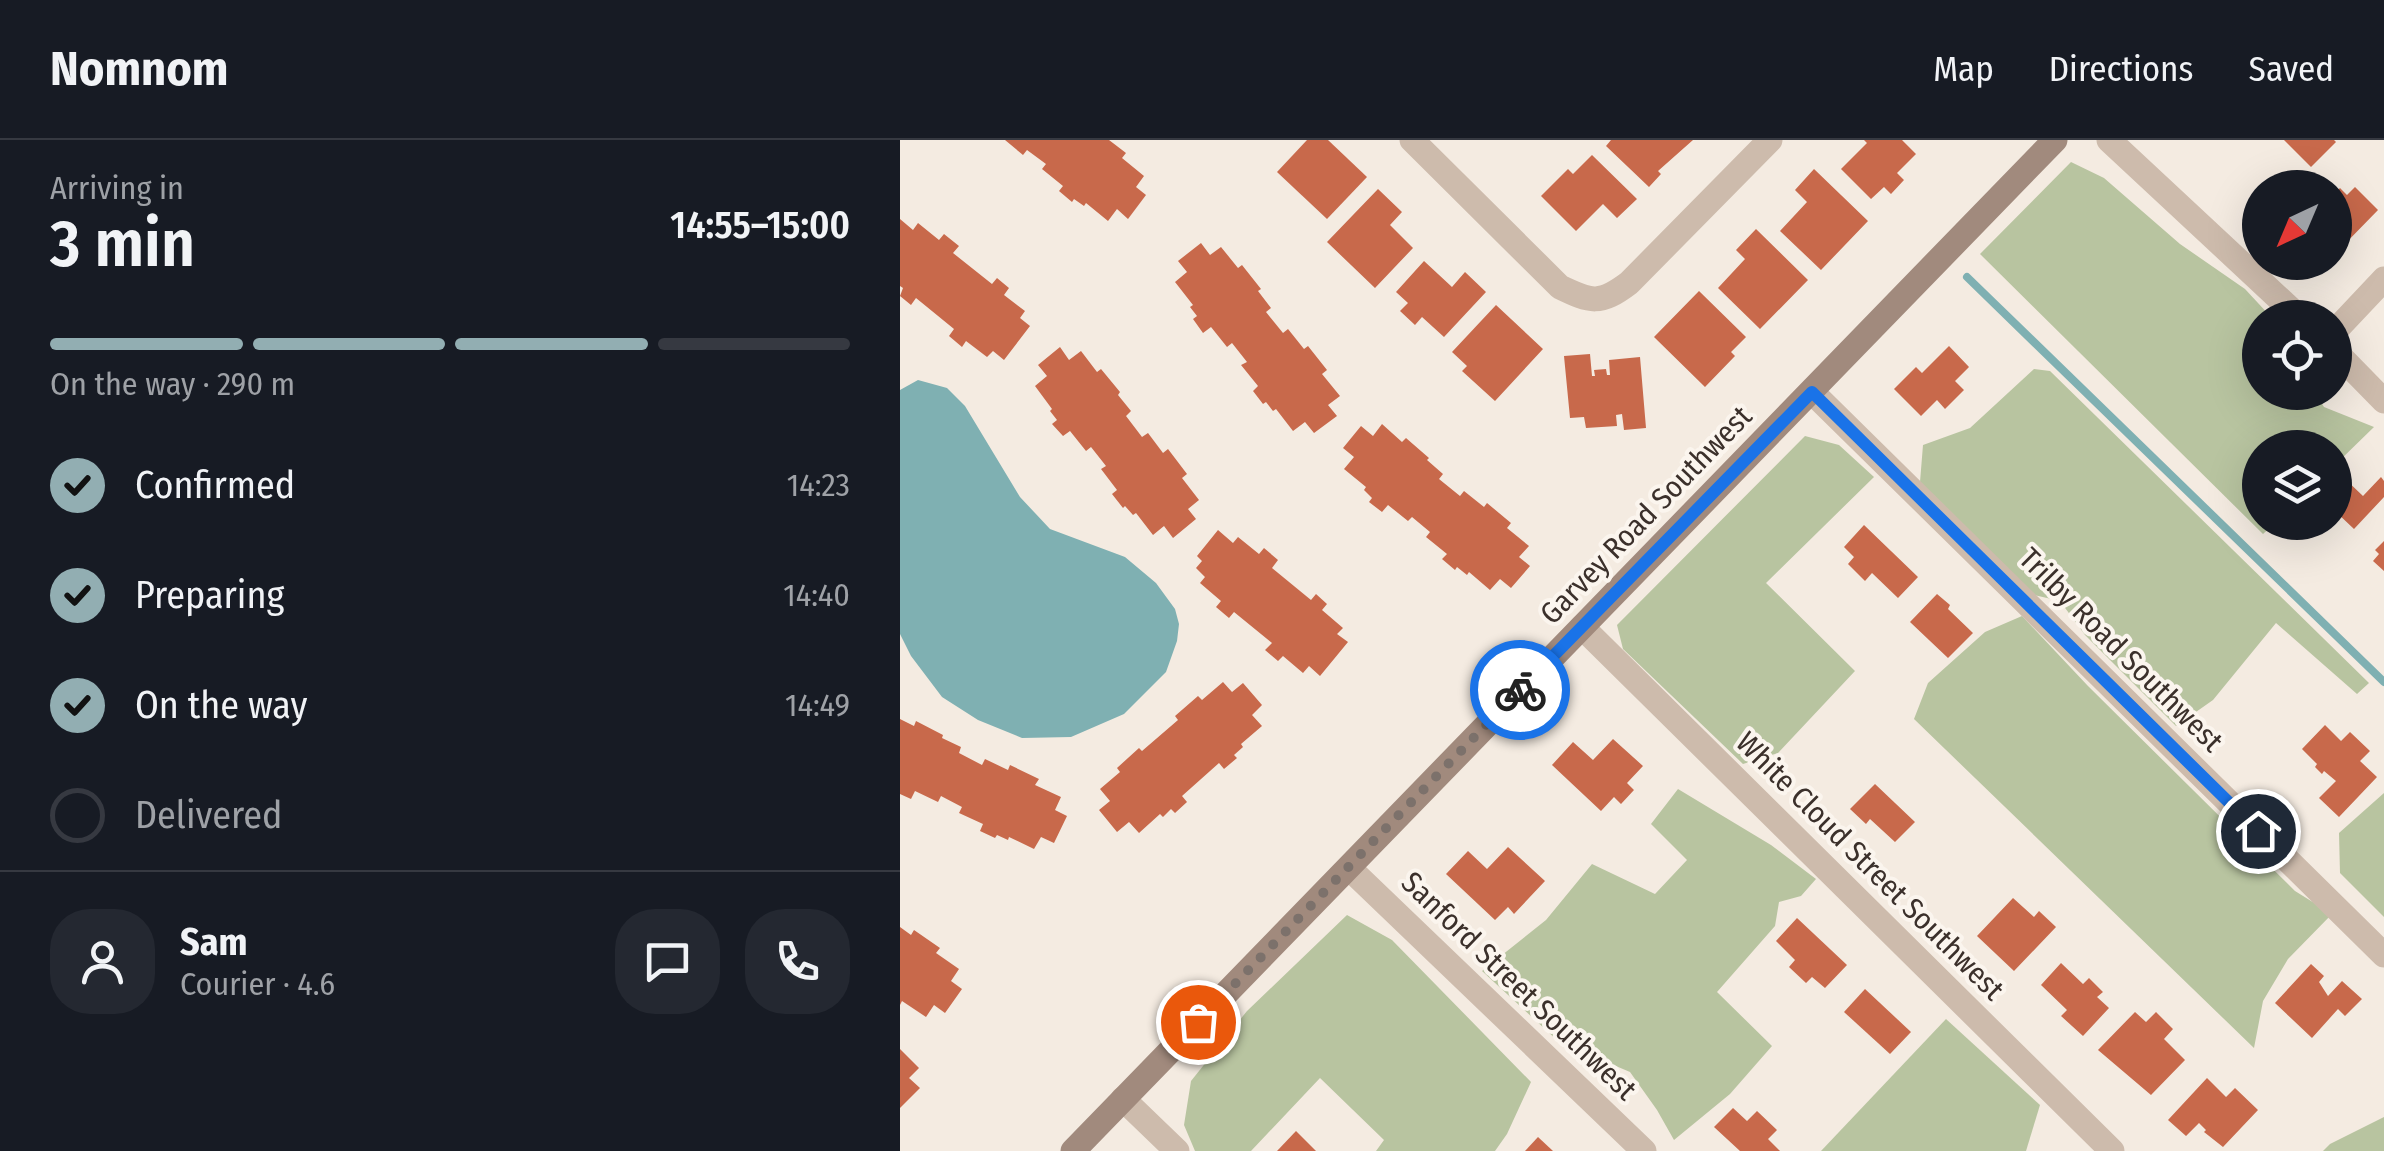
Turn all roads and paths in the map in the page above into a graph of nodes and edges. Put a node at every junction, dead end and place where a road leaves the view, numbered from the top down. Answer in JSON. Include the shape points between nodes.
{"nodes":[{"id":1,"x":1412,"y":140,"type":"edge"},
{"id":2,"x":1770,"y":140,"type":"edge"},
{"id":3,"x":2055,"y":140,"type":"edge"},
{"id":4,"x":2109,"y":140,"type":"edge"},
{"id":5,"x":2384,"y":280,"type":"edge"},
{"id":6,"x":2281,"y":300,"type":"edge"},
{"id":7,"x":2352,"y":313,"type":"edge"},
{"id":8,"x":2352,"y":368,"type":"edge"},
{"id":9,"x":1812,"y":392,"type":"junction"},
{"id":10,"x":2384,"y":401,"type":"edge"},
{"id":11,"x":1582,"y":626,"type":"junction"},
{"id":12,"x":1349,"y":868,"type":"junction"},
{"id":13,"x":2384,"y":955,"type":"edge"},
{"id":14,"x":1123,"y":1100,"type":"junction"},
{"id":15,"x":1074,"y":1151,"type":"edge"},
{"id":16,"x":1177,"y":1151,"type":"edge"},
{"id":17,"x":1644,"y":1151,"type":"edge"},
{"id":18,"x":2112,"y":1151,"type":"edge"}],
"edges":[{"from":1,"to":2,"type":"street","via":[[1560,286],[1587,300],[1610,298],[1629,284]]},
{"from":3,"to":9,"type":"street","name":"Garvey Road Southwest"},
{"from":4,"to":6,"type":"street"},
{"from":5,"to":7,"type":"street"},
{"from":8,"to":10,"type":"street"},
{"from":9,"to":11,"type":"street","name":"Garvey Road Southwest"},
{"from":9,"to":13,"type":"street","name":"Trilby Road Southwest"},
{"from":11,"to":12,"type":"street","name":"Garvey Road Southwest"},
{"from":11,"to":18,"type":"street","name":"White Cloud Street Southwest"},
{"from":12,"to":14,"type":"street","name":"Garvey Road Southwest"},
{"from":12,"to":17,"type":"street","name":"Sanford Street Southwest"},
{"from":14,"to":15,"type":"street","name":"Garvey Road Southwest"},
{"from":14,"to":16,"type":"street"}]}
